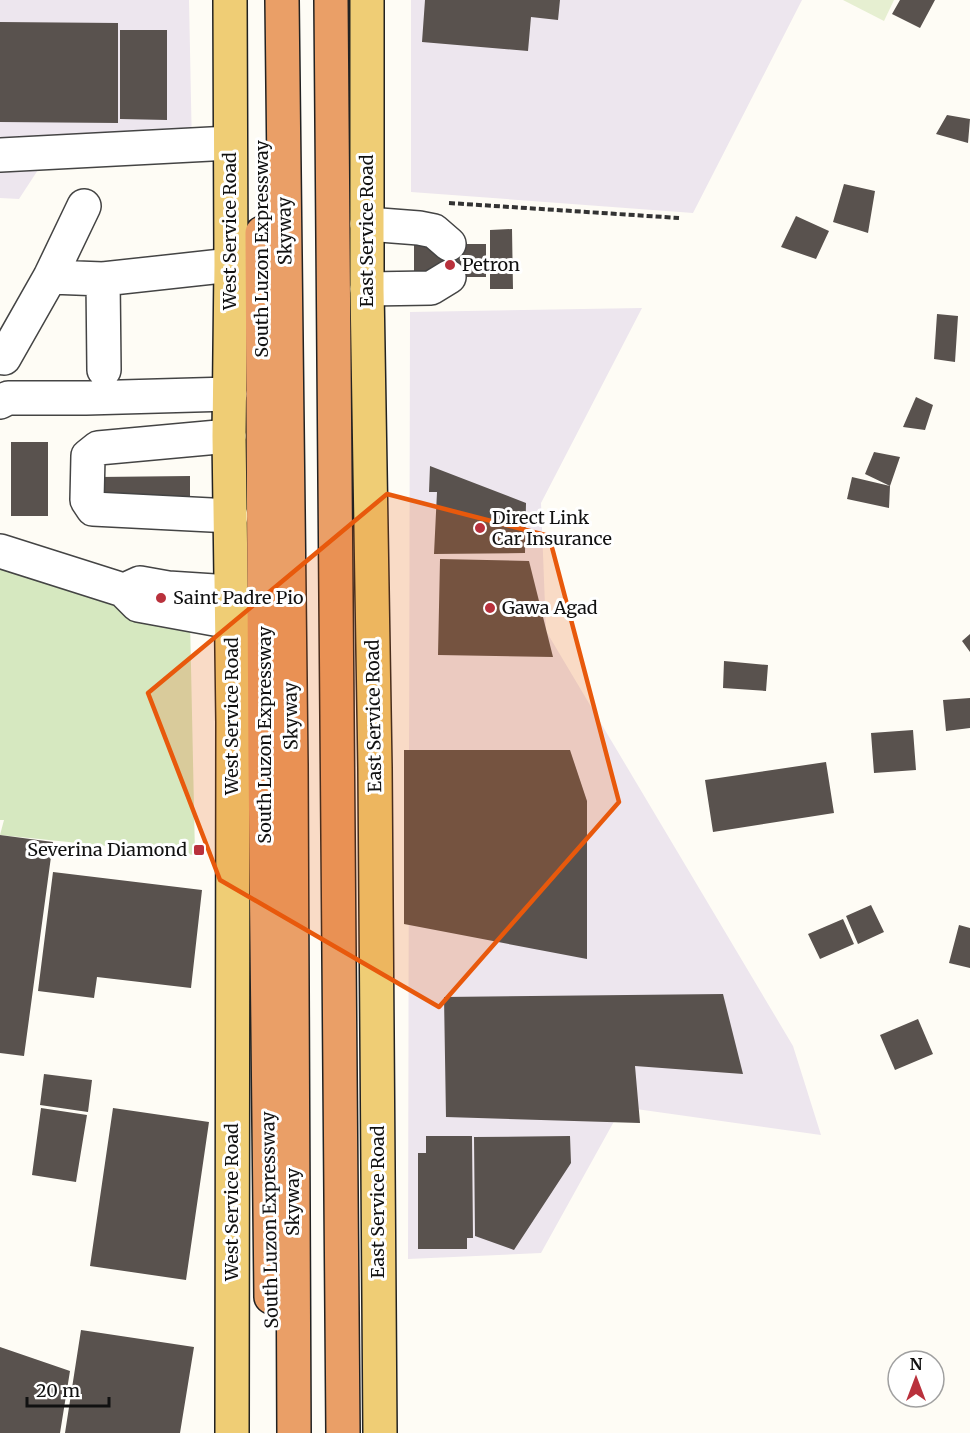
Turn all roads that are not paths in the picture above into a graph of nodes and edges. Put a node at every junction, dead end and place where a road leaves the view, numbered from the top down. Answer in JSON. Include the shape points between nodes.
{"nodes":[{"id":1,"x":230,"y":0,"type":"edge"},
{"id":2,"x":261,"y":0,"type":"edge"},
{"id":3,"x":282,"y":0,"type":"edge"},
{"id":4,"x":315,"y":0,"type":"edge"},
{"id":5,"x":331,"y":0,"type":"edge"},
{"id":6,"x":367,"y":0,"type":"edge"},
{"id":7,"x":230,"y":143,"type":"junction"},
{"id":8,"x":0,"y":155,"type":"edge"},
{"id":9,"x":84,"y":206,"type":"dead end"},
{"id":10,"x":367,"y":224,"type":"junction"},
{"id":11,"x":450,"y":244,"type":"dead end"},
{"id":12,"x":231,"y":265,"type":"junction"},
{"id":13,"x":50,"y":277,"type":"junction"},
{"id":14,"x":450,"y":277,"type":"dead end"},
{"id":15,"x":103,"y":279,"type":"junction"},
{"id":16,"x":367,"y":289,"type":"junction"},
{"id":17,"x":4,"y":358,"type":"dead end"},
{"id":18,"x":104,"y":370,"type":"dead end"},
{"id":19,"x":230,"y":394,"type":"junction"},
{"id":20,"x":86,"y":398,"type":"junction"},
{"id":21,"x":0,"y":402,"type":"edge"},
{"id":22,"x":230,"y":436,"type":"junction"},
{"id":23,"x":88,"y":456,"type":"junction"},
{"id":24,"x":231,"y":516,"type":"junction"},
{"id":25,"x":0,"y":551,"type":"edge"},
{"id":26,"x":231,"y":607,"type":"junction"},
{"id":27,"x":232,"y":1433,"type":"edge"},
{"id":28,"x":273,"y":1433,"type":"edge"},
{"id":29,"x":294,"y":1433,"type":"edge"},
{"id":30,"x":326,"y":1433,"type":"edge"},
{"id":31,"x":343,"y":1433,"type":"edge"},
{"id":32,"x":380,"y":1433,"type":"edge"}],
"edges":[{"from":1,"to":7,"type":"main road","name":"West Service Road"},
{"from":2,"to":28,"type":"highway","name":"South Luzon Expressway"},
{"from":3,"to":29,"type":"highway","name":"Skyway"},
{"from":4,"to":30,"type":"highway","name":"Skyway"},
{"from":5,"to":31,"type":"highway"},
{"from":6,"to":10,"type":"main road","name":"East Service Road"},
{"from":7,"to":8,"type":"street"},
{"from":7,"to":12,"type":"main road","name":"West Service Road"},
{"from":9,"to":13,"type":"street"},
{"from":10,"to":11,"type":"street","via":[[434,231]]},
{"from":10,"to":16,"type":"main road","name":"East Service Road"},
{"from":12,"to":15,"type":"street"},
{"from":12,"to":19,"type":"main road","name":"West Service Road"},
{"from":13,"to":15,"type":"street"},
{"from":13,"to":17,"type":"street"},
{"from":14,"to":16,"type":"street","via":[[431,288]]},
{"from":15,"to":18,"type":"street"},
{"from":16,"to":32,"type":"main road","name":"East Service Road"},
{"from":19,"to":20,"type":"street"},
{"from":19,"to":22,"type":"main road","name":"West Service Road"},
{"from":20,"to":21,"type":"street","via":[[8,398]]},
{"from":20,"to":23,"type":"street"},
{"from":22,"to":23,"type":"street","via":[[98,447]]},
{"from":22,"to":24,"type":"main road","name":"West Service Road"},
{"from":23,"to":24,"type":"street","via":[[87,500],[93,509]]},
{"from":24,"to":26,"type":"main road","name":"West Service Road"},
{"from":25,"to":26,"type":"street","via":[[123,590],[140,583]]},
{"from":26,"to":27,"type":"main road","name":"West Service Road"}]}
